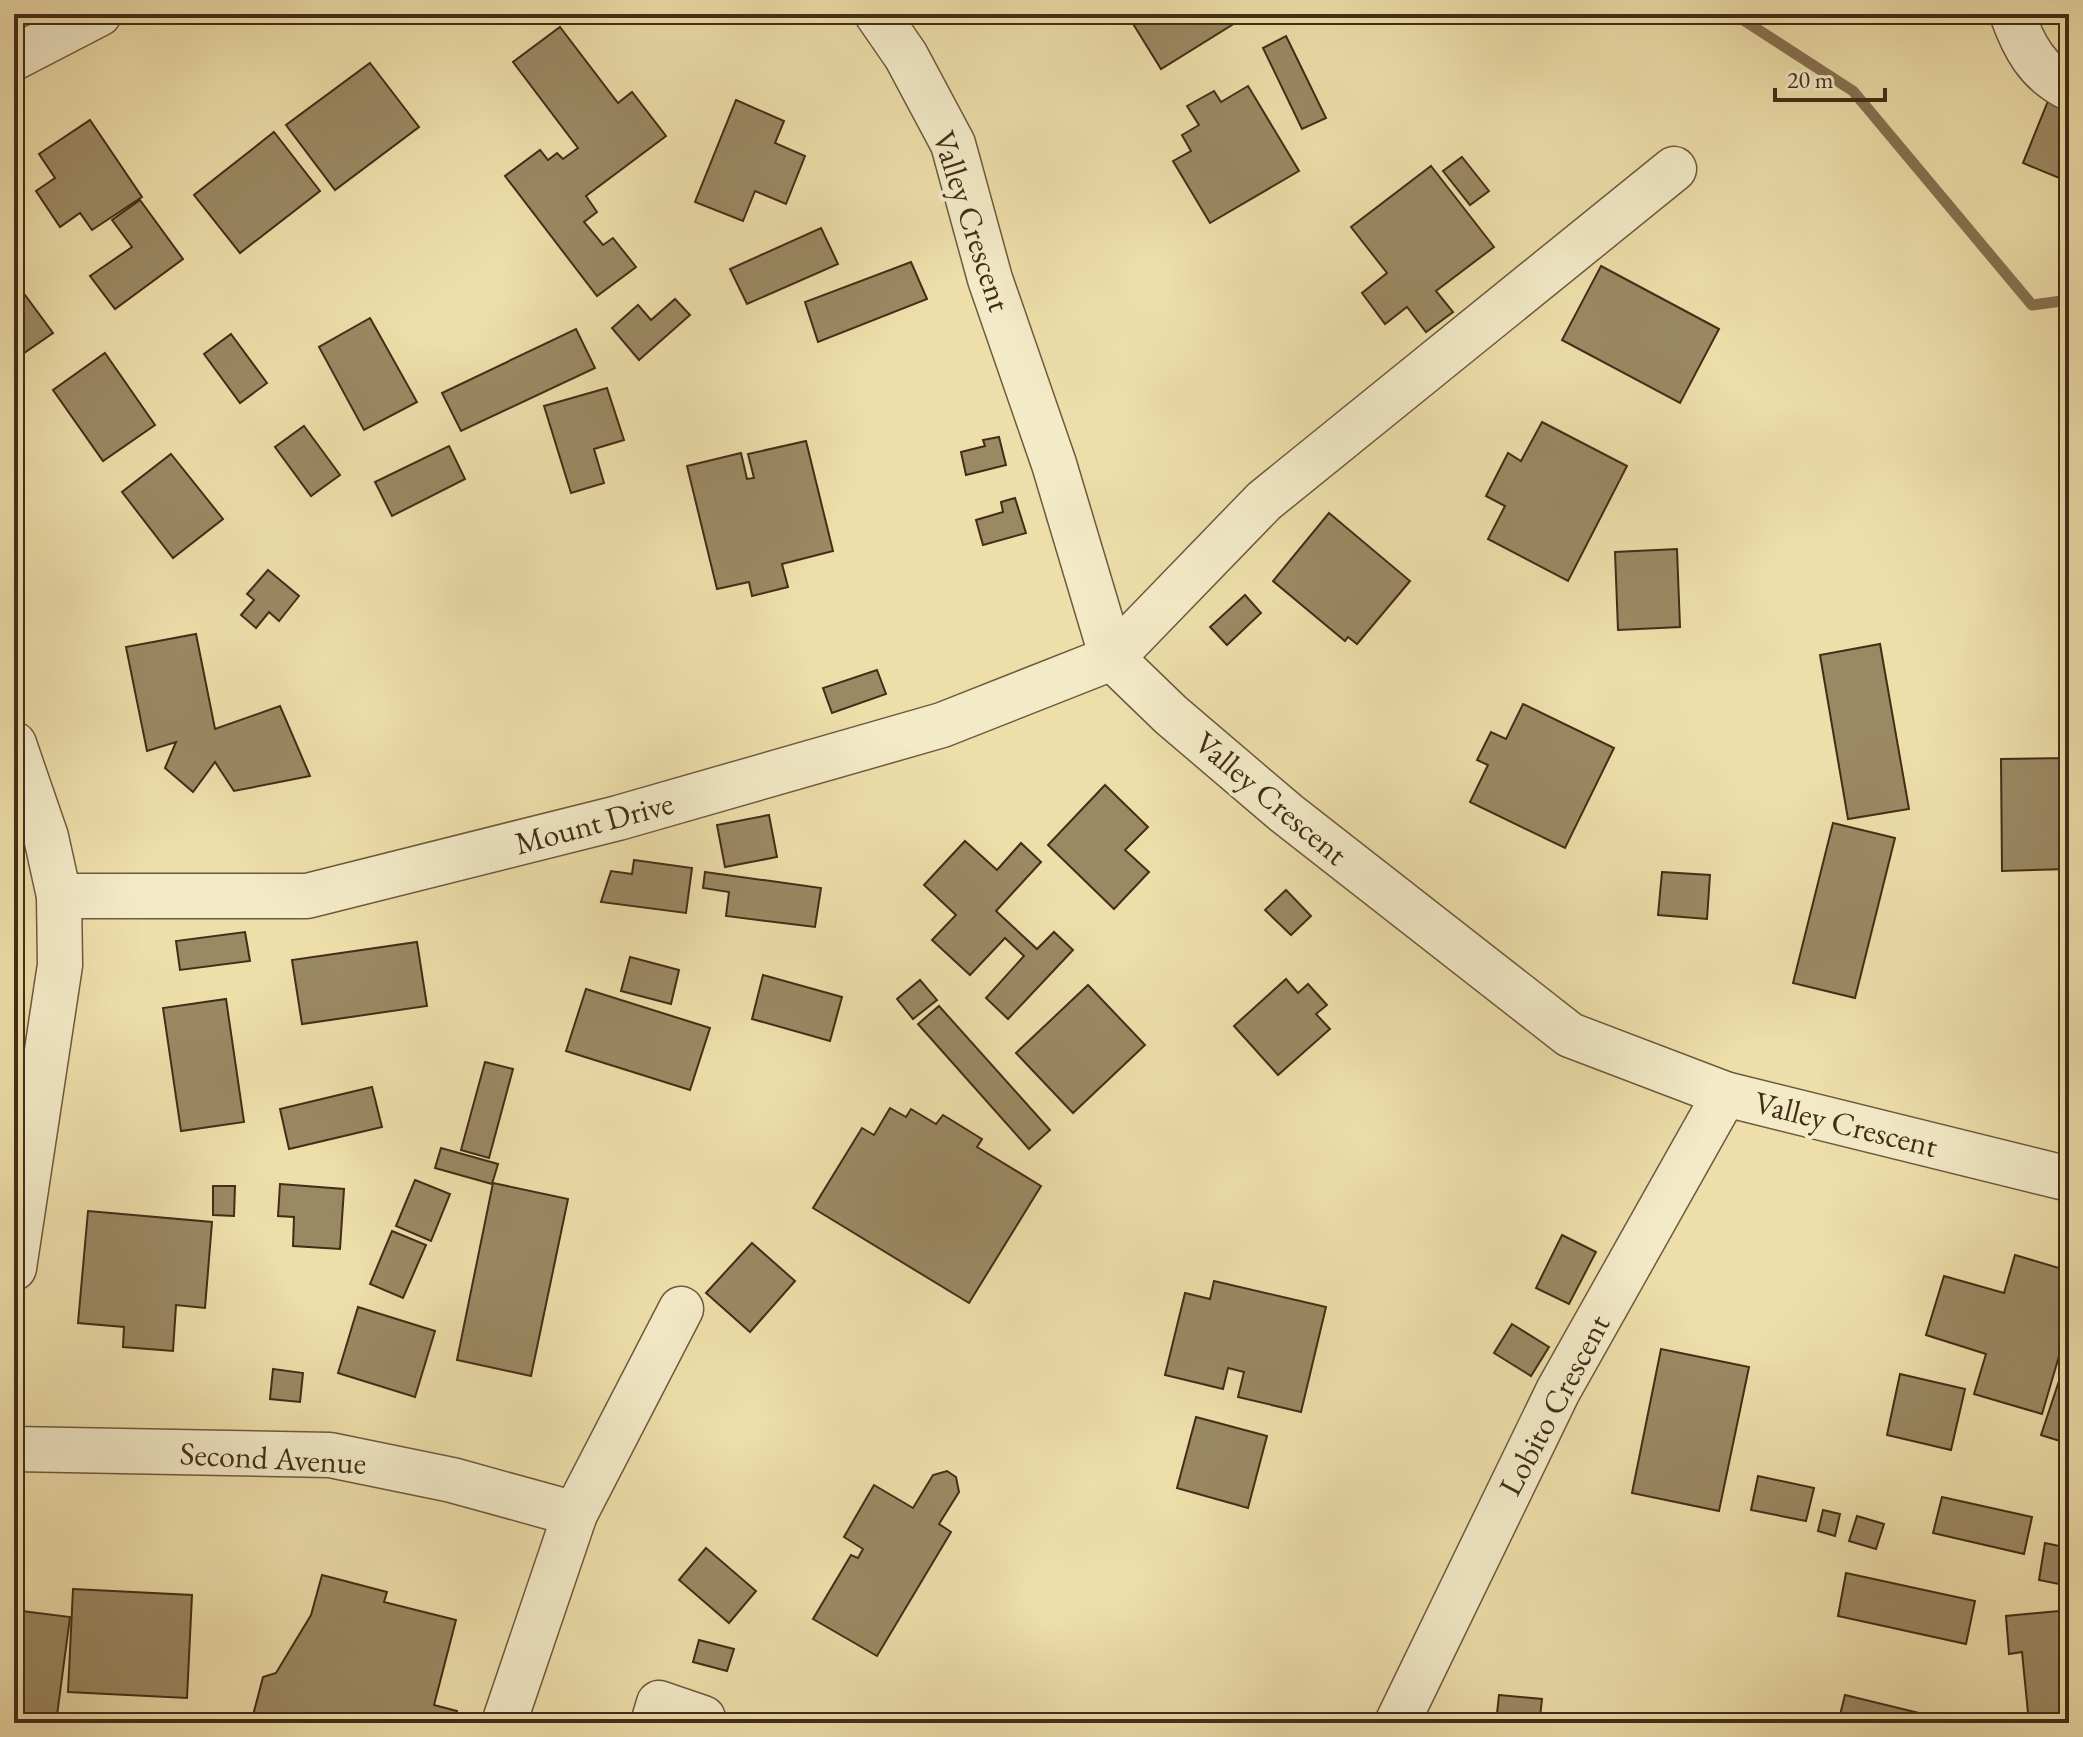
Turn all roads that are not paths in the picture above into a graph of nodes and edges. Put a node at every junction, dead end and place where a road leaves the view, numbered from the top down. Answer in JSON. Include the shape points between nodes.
{"nodes":[{"id":1,"x":99,"y":14,"type":"edge"},
{"id":2,"x":877,"y":14,"type":"edge"},
{"id":3,"x":2012,"y":14,"type":"edge"},
{"id":4,"x":16,"y":51,"type":"edge"},
{"id":5,"x":2069,"y":88,"type":"edge"},
{"id":6,"x":1674,"y":169,"type":"dead end"},
{"id":7,"x":1112,"y":658,"type":"junction"},
{"id":8,"x":14,"y":744,"type":"edge"},
{"id":9,"x":59,"y":896,"type":"junction"},
{"id":10,"x":1725,"y":1094,"type":"junction"},
{"id":11,"x":2069,"y":1179,"type":"edge"},
{"id":12,"x":14,"y":1268,"type":"edge"},
{"id":13,"x":681,"y":1309,"type":"dead end"},
{"id":14,"x":14,"y":1449,"type":"edge"},
{"id":15,"x":575,"y":1514,"type":"junction"},
{"id":16,"x":703,"y":1718,"type":"dead end"},
{"id":17,"x":504,"y":1723,"type":"edge"},
{"id":18,"x":653,"y":1723,"type":"edge"},
{"id":19,"x":1397,"y":1723,"type":"edge"}],
"edges":[{"from":1,"to":4,"type":"street"},
{"from":2,"to":7,"type":"street","name":"Valley Crescent","via":[[953,144],[990,279],[1054,464]]},
{"from":3,"to":5,"type":"street","via":[[2034,61]]},
{"from":6,"to":7,"type":"street","via":[[1264,501]]},
{"from":7,"to":9,"type":"street","name":"Mount Drive","via":[[942,725],[618,818],[307,896]]},
{"from":7,"to":10,"type":"street","name":"Valley Crescent","via":[[1286,813],[1570,1035]]},
{"from":8,"to":9,"type":"street","via":[[46,837]]},
{"from":9,"to":12,"type":"street","via":[[60,965],[51,1046]]},
{"from":10,"to":11,"type":"street","name":"Valley Crescent"},
{"from":10,"to":19,"type":"street","name":"Lobito Crescent","via":[[1558,1391]]},
{"from":13,"to":15,"type":"street"},
{"from":14,"to":15,"type":"street","name":"Second Avenue","via":[[330,1455],[452,1480]]},
{"from":15,"to":17,"type":"street"},
{"from":16,"to":18,"type":"street","via":[[659,1703]]}]}
